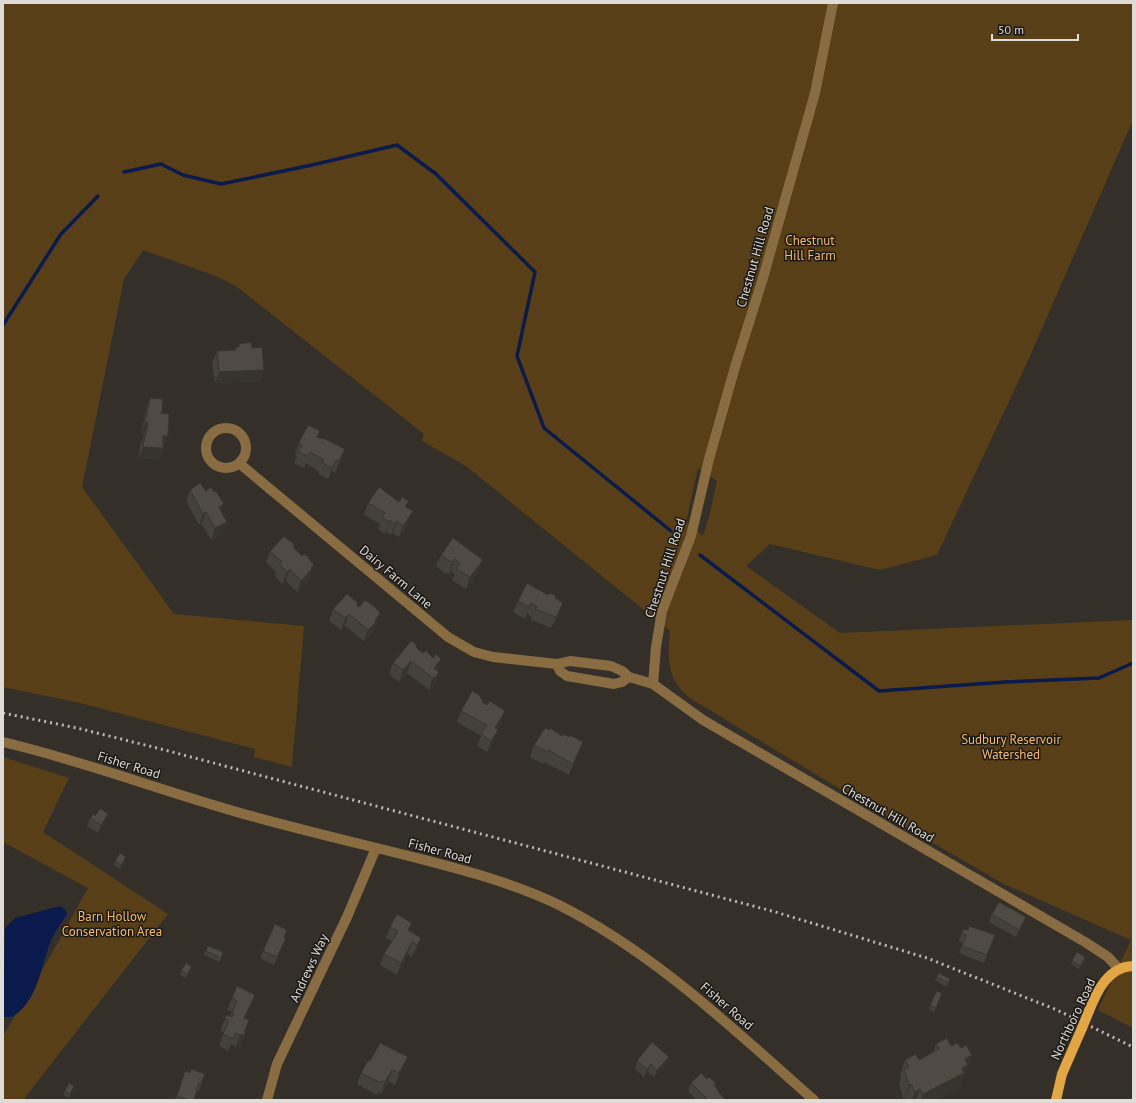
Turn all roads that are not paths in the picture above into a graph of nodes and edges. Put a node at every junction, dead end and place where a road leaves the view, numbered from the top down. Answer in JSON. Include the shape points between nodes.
{"nodes":[{"id":1,"x":833,"y":3,"type":"edge"},
{"id":2,"x":240,"y":464,"type":"junction"},
{"id":3,"x":557,"y":664,"type":"junction"},
{"id":4,"x":629,"y":677,"type":"junction"},
{"id":5,"x":653,"y":684,"type":"junction"},
{"id":6,"x":3,"y":742,"type":"edge"},
{"id":7,"x":376,"y":848,"type":"junction"},
{"id":8,"x":1133,"y":966,"type":"edge"},
{"id":9,"x":1119,"y":969,"type":"junction"},
{"id":10,"x":267,"y":1100,"type":"edge"},
{"id":11,"x":814,"y":1100,"type":"edge"},
{"id":12,"x":1056,"y":1100,"type":"edge"}],
"edges":[{"from":1,"to":5,"type":"street","name":"Chestnut Hill Road","via":[[815,93],[763,278],[735,366],[691,536],[662,611]]},
{"from":2,"to":2,"type":"street","via":[[247,447],[242,435],[225,428],[213,433],[208,439],[207,452],[214,464],[227,468]]},
{"from":2,"to":3,"type":"street","name":"Dairy Farm Lane","via":[[448,637],[474,652],[493,657]]},
{"from":3,"to":4,"type":"street","name":"Dairy Farm Lane","via":[[570,661],[611,666],[622,670]]},
{"from":3,"to":4,"type":"street","via":[[560,671],[567,676],[614,684]]},
{"from":4,"to":5,"type":"street","name":"Dairy Farm Lane"},
{"from":5,"to":9,"type":"street","name":"Chestnut Hill Road","via":[[703,720],[1085,942],[1108,957]]},
{"from":6,"to":7,"type":"street","name":"Fisher Road","via":[[248,815]]},
{"from":7,"to":10,"type":"street","name":"Andrews Way","via":[[348,917],[277,1064]]},
{"from":7,"to":11,"type":"street","name":"Fisher Road","via":[[518,888],[558,905],[601,928],[685,986]]},
{"from":8,"to":9,"type":"main road","name":"Northboro Road"},
{"from":9,"to":12,"type":"main road","name":"Northboro Road","bridge":true,"via":[[1105,980],[1096,995],[1062,1074]]}]}
